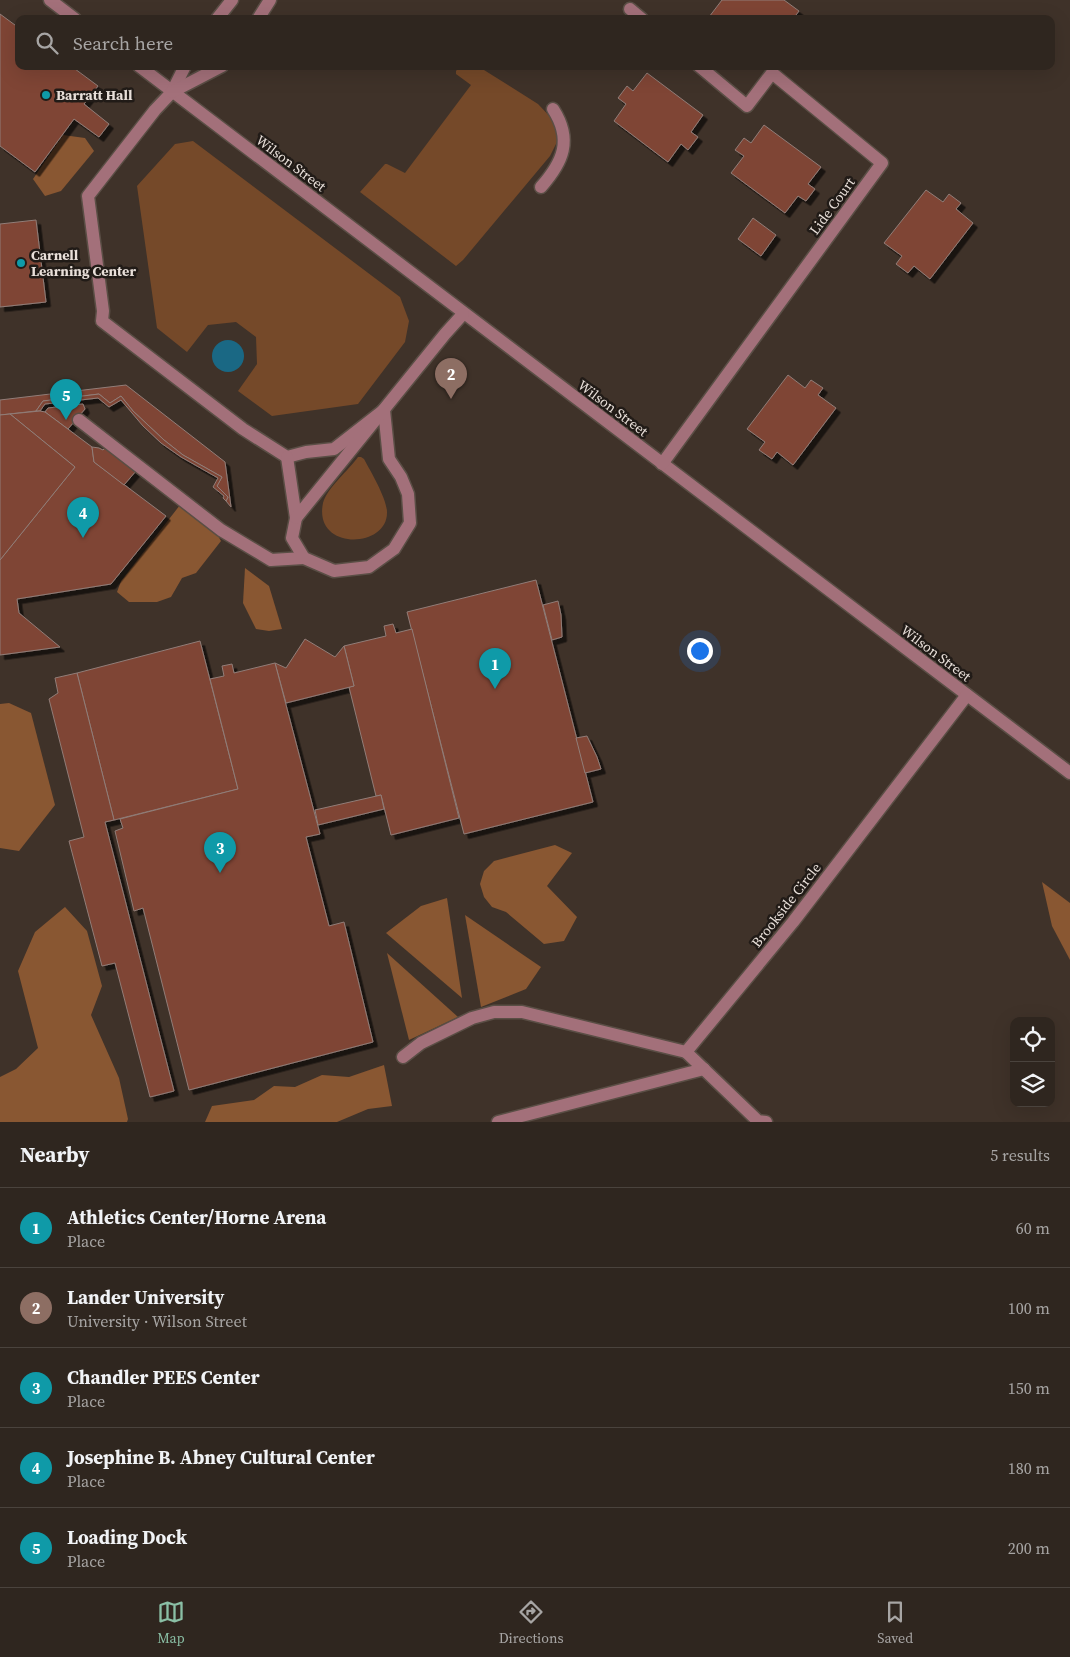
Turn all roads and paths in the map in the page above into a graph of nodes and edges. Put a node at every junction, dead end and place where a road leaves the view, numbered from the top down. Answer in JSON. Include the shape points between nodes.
{"nodes":[{"id":1,"x":50,"y":0,"type":"edge"},
{"id":2,"x":232,"y":0,"type":"edge"},
{"id":3,"x":270,"y":0,"type":"edge"},
{"id":4,"x":630,"y":9,"type":"dead end"},
{"id":5,"x":70,"y":15,"type":"edge"},
{"id":6,"x":220,"y":15,"type":"edge"},
{"id":7,"x":261,"y":15,"type":"edge"},
{"id":8,"x":637,"y":15,"type":"edge"},
{"id":9,"x":144,"y":70,"type":"edge"},
{"id":10,"x":183,"y":70,"type":"edge"},
{"id":11,"x":214,"y":70,"type":"edge"},
{"id":12,"x":704,"y":70,"type":"edge"},
{"id":13,"x":172,"y":92,"type":"junction"},
{"id":14,"x":553,"y":110,"type":"dead end"},
{"id":15,"x":541,"y":187,"type":"dead end"},
{"id":16,"x":463,"y":314,"type":"junction"},
{"id":17,"x":384,"y":410,"type":"junction"},
{"id":18,"x":79,"y":420,"type":"dead end"},
{"id":19,"x":287,"y":457,"type":"junction"},
{"id":20,"x":662,"y":464,"type":"junction"},
{"id":21,"x":296,"y":518,"type":"junction"},
{"id":22,"x":304,"y":558,"type":"junction"},
{"id":23,"x":966,"y":695,"type":"junction"},
{"id":24,"x":1070,"y":773,"type":"edge"},
{"id":25,"x":686,"y":1052,"type":"junction"},
{"id":26,"x":403,"y":1057,"type":"dead end"},
{"id":27,"x":704,"y":1069,"type":"junction"},
{"id":28,"x":498,"y":1122,"type":"edge"},
{"id":29,"x":761,"y":1122,"type":"edge"}],
"edges":[{"from":1,"to":5,"type":"street"},
{"from":2,"to":6,"type":"street"},
{"from":3,"to":7,"type":"street"},
{"from":4,"to":8,"type":"street"},
{"from":9,"to":13,"type":"street","name":"Wilson Street"},
{"from":10,"to":13,"type":"street"},
{"from":11,"to":13,"type":"street"},
{"from":12,"to":20,"type":"street","name":"Lide Court","via":[[747,106],[772,73],[882,163]]},
{"from":13,"to":16,"type":"street","name":"Wilson Street"},
{"from":13,"to":19,"type":"street","via":[[88,196],[102,321],[242,429]]},
{"from":14,"to":15,"type":"street","via":[[561,122],[564,138],[562,157],[554,173]]},
{"from":16,"to":17,"type":"street"},
{"from":16,"to":20,"type":"street","name":"Wilson Street"},
{"from":17,"to":19,"type":"street","via":[[334,448]]},
{"from":17,"to":21,"type":"street"},
{"from":17,"to":22,"type":"street","via":[[389,459],[408,494],[410,523],[394,549],[369,567],[334,571]]},
{"from":18,"to":22,"type":"street","via":[[221,530],[271,560]]},
{"from":19,"to":21,"type":"street"},
{"from":20,"to":23,"type":"street","name":"Wilson Street"},
{"from":21,"to":22,"type":"street","via":[[292,538]]},
{"from":23,"to":24,"type":"street","name":"Wilson Street"},
{"from":23,"to":25,"type":"street","name":"Brookside Circle","via":[[798,915]]},
{"from":25,"to":26,"type":"street","via":[[522,1012],[494,1012],[472,1018],[422,1043]]},
{"from":25,"to":27,"type":"street"},
{"from":27,"to":28,"type":"street"},
{"from":27,"to":29,"type":"street"}]}
